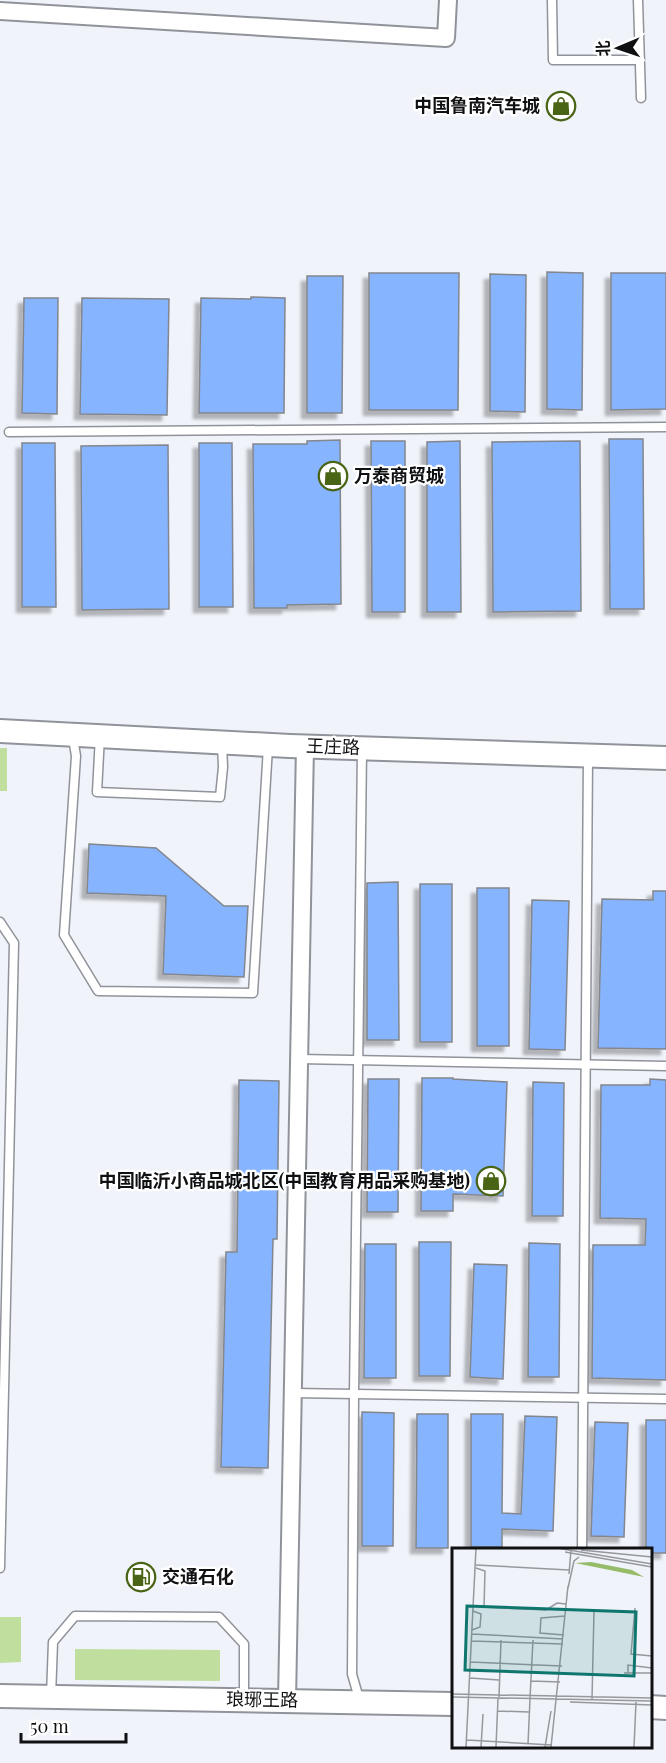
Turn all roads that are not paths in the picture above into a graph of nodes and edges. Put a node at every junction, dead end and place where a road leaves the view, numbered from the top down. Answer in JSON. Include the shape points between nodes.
{"nodes":[{"id":1,"x":448,"y":0,"type":"edge"},
{"id":2,"x":552,"y":0,"type":"edge"},
{"id":3,"x":638,"y":0,"type":"edge"},
{"id":4,"x":0,"y":10,"type":"edge"},
{"id":5,"x":640,"y":60,"type":"junction"},
{"id":6,"x":640,"y":98,"type":"dead end"},
{"id":7,"x":666,"y":427,"type":"edge"},
{"id":8,"x":9,"y":432,"type":"dead end"},
{"id":9,"x":0,"y":730,"type":"edge"},
{"id":10,"x":72,"y":734,"type":"junction"},
{"id":11,"x":100,"y":736,"type":"junction"},
{"id":12,"x":222,"y":742,"type":"junction"},
{"id":13,"x":268,"y":745,"type":"junction"},
{"id":14,"x":304,"y":746,"type":"junction"},
{"id":15,"x":362,"y":748,"type":"junction"},
{"id":16,"x":588,"y":756,"type":"junction"},
{"id":17,"x":666,"y":758,"type":"edge"},
{"id":18,"x":0,"y":922,"type":"edge"},
{"id":19,"x":299,"y":1059,"type":"junction"},
{"id":20,"x":358,"y":1060,"type":"junction"},
{"id":21,"x":586,"y":1064,"type":"junction"},
{"id":22,"x":666,"y":1066,"type":"edge"},
{"id":23,"x":293,"y":1393,"type":"junction"},
{"id":24,"x":354,"y":1394,"type":"junction"},
{"id":25,"x":583,"y":1397,"type":"junction"},
{"id":26,"x":666,"y":1399,"type":"edge"},
{"id":27,"x":582,"y":1548,"type":"edge"},
{"id":28,"x":0,"y":1568,"type":"edge"},
{"id":29,"x":0,"y":1696,"type":"edge"},
{"id":30,"x":51,"y":1697,"type":"junction"},
{"id":31,"x":244,"y":1700,"type":"junction"},
{"id":32,"x":287,"y":1701,"type":"junction"},
{"id":33,"x":360,"y":1702,"type":"junction"},
{"id":34,"x":452,"y":1704,"type":"edge"},
{"id":35,"x":651,"y":1707,"type":"edge"},
{"id":36,"x":666,"y":1708,"type":"edge"}],
"edges":[{"from":1,"to":4,"type":"street","via":[[446,38]]},
{"from":2,"to":5,"type":"lane","via":[[553,60]]},
{"from":3,"to":5,"type":"lane"},
{"from":5,"to":6,"type":"lane"},
{"from":7,"to":8,"type":"lane"},
{"from":9,"to":10,"type":"street","name":"王庄路"},
{"from":10,"to":11,"type":"street","name":"王庄路"},
{"from":10,"to":13,"type":"lane","via":[[76,756],[64,935],[98,990],[253,993]]},
{"from":11,"to":12,"type":"street","name":"王庄路"},
{"from":11,"to":12,"type":"lane","via":[[97,792],[220,797]]},
{"from":12,"to":13,"type":"street","name":"王庄路"},
{"from":13,"to":14,"type":"street","name":"王庄路"},
{"from":14,"to":15,"type":"street","name":"王庄路"},
{"from":14,"to":19,"type":"street"},
{"from":15,"to":16,"type":"street","name":"王庄路"},
{"from":15,"to":20,"type":"lane"},
{"from":16,"to":17,"type":"street","name":"王庄路"},
{"from":16,"to":21,"type":"lane"},
{"from":18,"to":28,"type":"lane","via":[[14,943]]},
{"from":19,"to":20,"type":"lane"},
{"from":19,"to":23,"type":"street"},
{"from":20,"to":21,"type":"lane"},
{"from":20,"to":24,"type":"lane"},
{"from":21,"to":22,"type":"lane"},
{"from":21,"to":25,"type":"lane"},
{"from":23,"to":24,"type":"lane"},
{"from":23,"to":32,"type":"street"},
{"from":24,"to":25,"type":"lane"},
{"from":24,"to":33,"type":"lane","via":[[352,1674]]},
{"from":25,"to":26,"type":"lane"},
{"from":25,"to":27,"type":"lane"},
{"from":29,"to":30,"type":"street","name":"琅琊王路"},
{"from":30,"to":31,"type":"street","name":"琅琊王路"},
{"from":30,"to":31,"type":"lane","via":[[53,1642],[75,1616],[219,1617],[244,1644]]},
{"from":31,"to":32,"type":"street","name":"琅琊王路"},
{"from":32,"to":33,"type":"street","name":"琅琊王路"},
{"from":33,"to":34,"type":"street","name":"琅琊王路"},
{"from":35,"to":36,"type":"street"}]}
